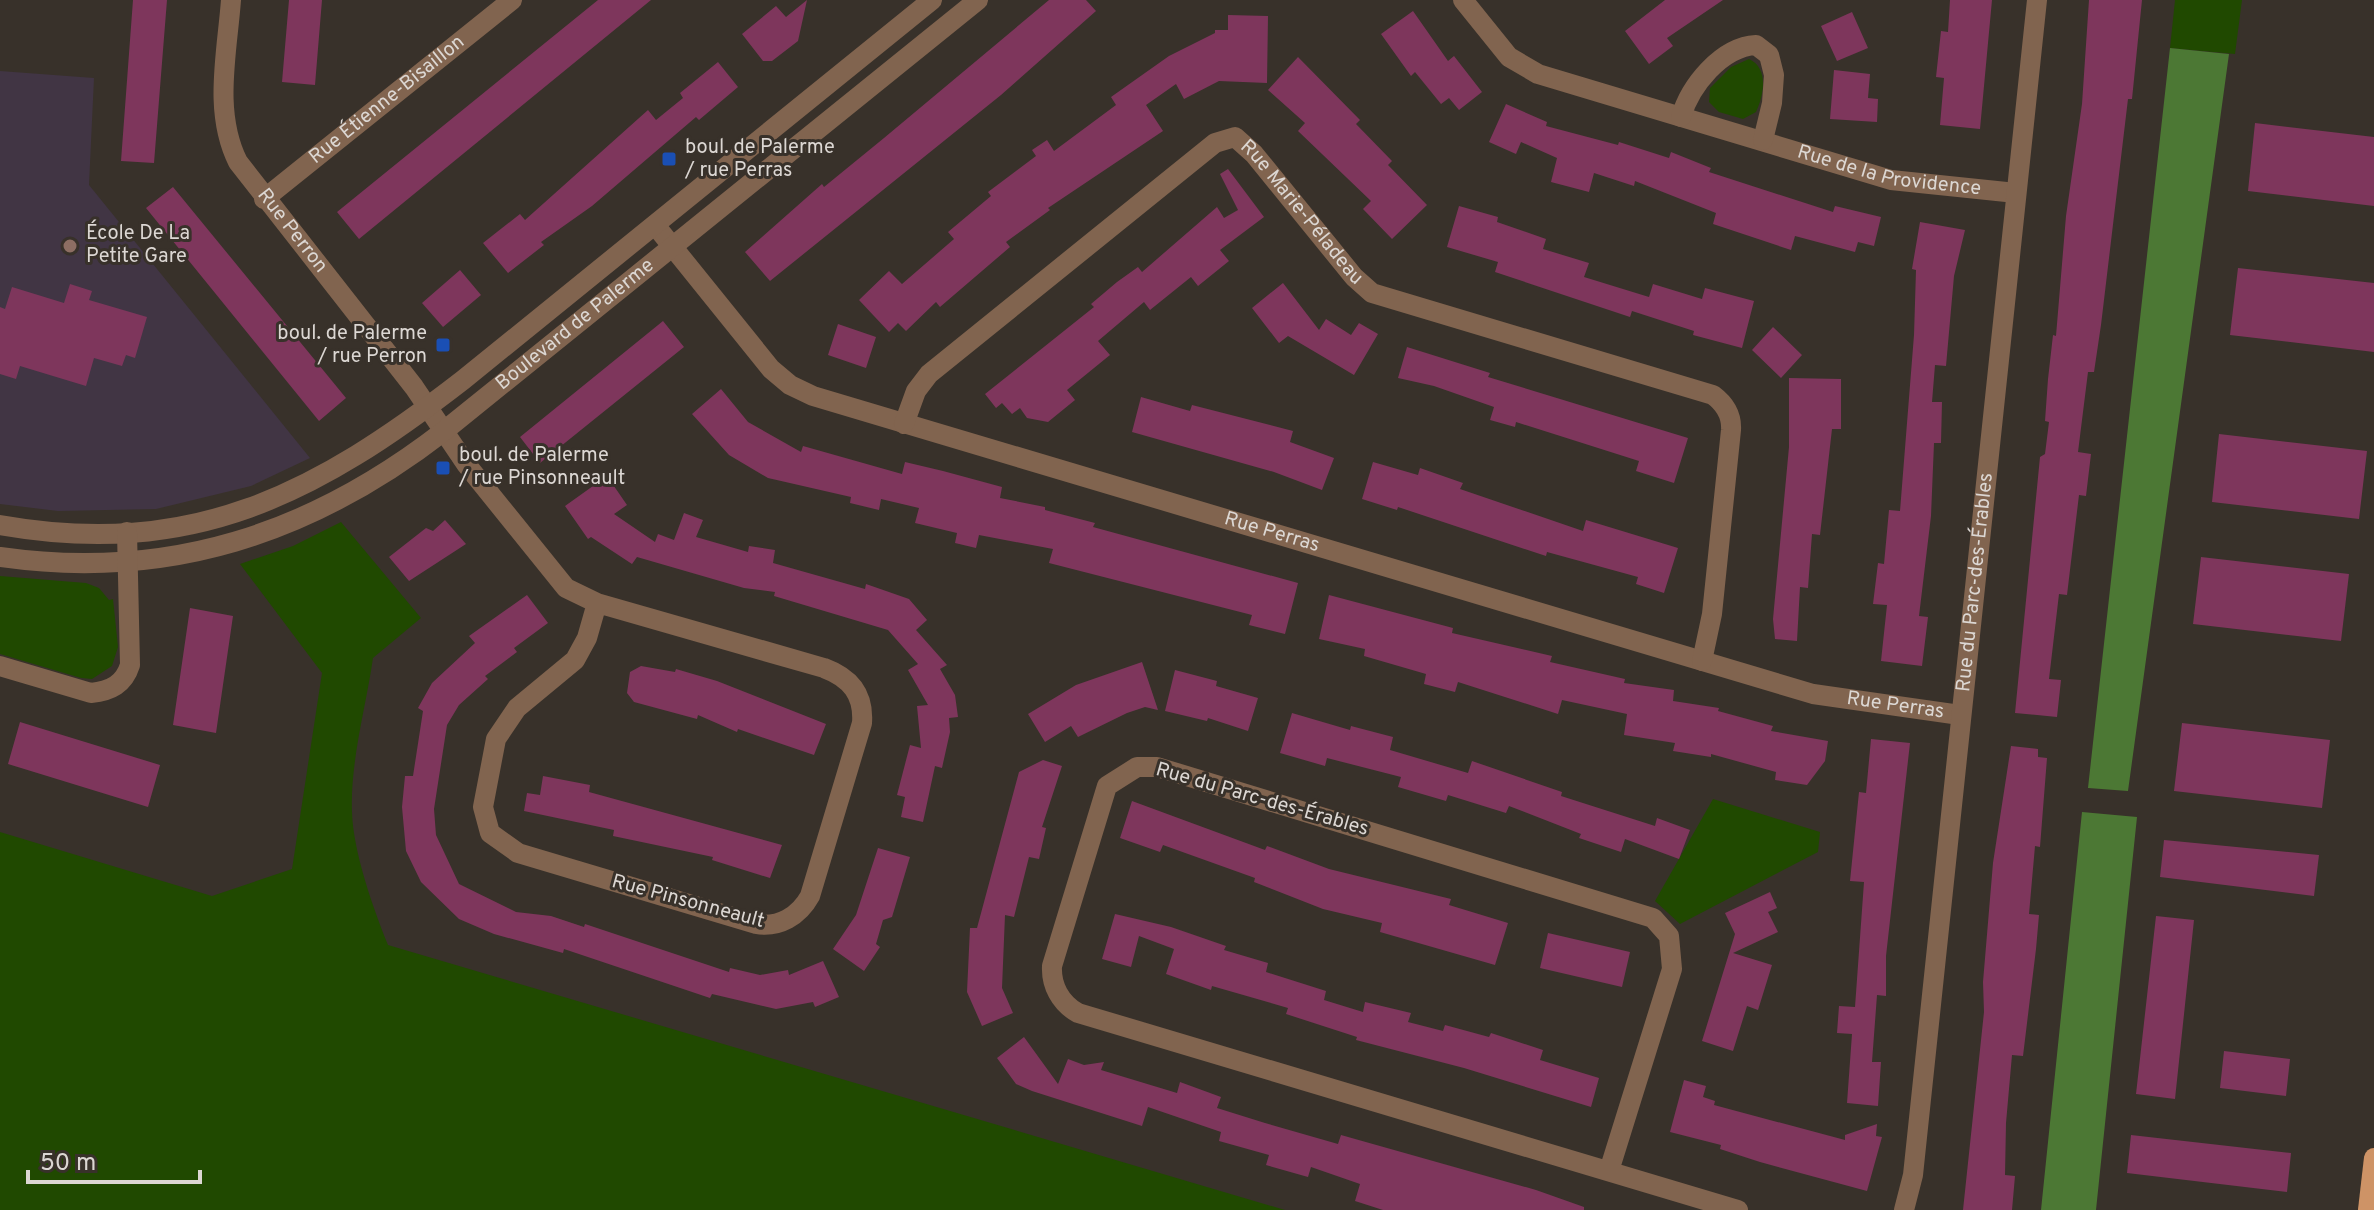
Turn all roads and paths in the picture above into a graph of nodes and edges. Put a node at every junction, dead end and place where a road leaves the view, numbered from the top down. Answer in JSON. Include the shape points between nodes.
{"nodes":[{"id":1,"x":231,"y":0,"type":"edge"},
{"id":2,"x":512,"y":0,"type":"edge"},
{"id":3,"x":932,"y":0,"type":"edge"},
{"id":4,"x":978,"y":0,"type":"edge"},
{"id":5,"x":1463,"y":0,"type":"edge"},
{"id":6,"x":2037,"y":0,"type":"edge"},
{"id":7,"x":1681,"y":117,"type":"junction"},
{"id":8,"x":1763,"y":140,"type":"junction"},
{"id":9,"x":2016,"y":193,"type":"junction"},
{"id":10,"x":264,"y":199,"type":"junction"},
{"id":11,"x":655,"y":225,"type":"junction"},
{"id":12,"x":672,"y":247,"type":"junction"},
{"id":13,"x":427,"y":407,"type":"junction"},
{"id":14,"x":904,"y":424,"type":"junction"},
{"id":15,"x":444,"y":431,"type":"junction"},
{"id":16,"x":0,"y":525,"type":"edge"},
{"id":17,"x":127,"y":532,"type":"junction"},
{"id":18,"x":0,"y":557,"type":"edge"},
{"id":19,"x":127,"y":563,"type":"junction"},
{"id":20,"x":597,"y":603,"type":"junction"},
{"id":21,"x":1702,"y":661,"type":"junction"},
{"id":22,"x":0,"y":666,"type":"edge"},
{"id":23,"x":1960,"y":715,"type":"junction"},
{"id":24,"x":2374,"y":1158,"type":"edge"},
{"id":25,"x":1609,"y":1171,"type":"junction"},
{"id":26,"x":1738,"y":1210,"type":"edge"},
{"id":27,"x":1904,"y":1210,"type":"edge"},
{"id":28,"x":2368,"y":1210,"type":"edge"}],
"edges":[{"from":1,"to":10,"type":"street","name":"Rue Perron","via":[[225,129],[238,162]]},
{"from":2,"to":10,"type":"street","name":"Rue Étienne-Bisaillon"},
{"from":3,"to":11,"type":"street","name":"Boulevard de Palerme"},
{"from":4,"to":12,"type":"street","name":"Boulevard de Palerme"},
{"from":5,"to":7,"type":"street","name":"Rue de la Providence","via":[[1526,70]]},
{"from":6,"to":9,"type":"street","name":"Rue du Parc-des-Érables"},
{"from":7,"to":8,"type":"street","name":"Rue de la Providence"},
{"from":7,"to":8,"type":"street","via":[[1699,81],[1738,49],[1756,45],[1769,55],[1774,75]]},
{"from":8,"to":9,"type":"street","name":"Rue de la Providence","via":[[1891,180]]},
{"from":9,"to":23,"type":"street","name":"Rue du Parc-des-Érables"},
{"from":10,"to":13,"type":"street","name":"Rue Perron"},
{"from":11,"to":12,"type":"street","name":"Rue Perras"},
{"from":11,"to":13,"type":"street","name":"Boulevard de Palerme"},
{"from":12,"to":14,"type":"street","name":"Rue Perras","via":[[780,378],[813,396]]},
{"from":12,"to":15,"type":"street","name":"Boulevard de Palerme"},
{"from":13,"to":15,"type":"street","name":"Rue Perron"},
{"from":13,"to":17,"type":"street","name":"Boulevard de Palerme","via":[[354,459],[270,502],[216,519]]},
{"from":14,"to":21,"type":"street","name":"Rue Perras"},
{"from":14,"to":21,"type":"street","name":"Rue Marie-Péladeau","via":[[916,391],[929,374],[1215,143],[1235,137],[1372,293],[1720,400],[1731,430],[1712,614]]},
{"from":15,"to":19,"type":"street","name":"Boulevard de Palerme","via":[[376,478],[291,524],[203,551]]},
{"from":15,"to":20,"type":"street","name":"Rue Pinsonneault","via":[[566,588]]},
{"from":16,"to":17,"type":"street","name":"Boulevard de Palerme"},
{"from":17,"to":19,"type":"street"},
{"from":18,"to":19,"type":"street","name":"Boulevard de Palerme"},
{"from":19,"to":22,"type":"street","via":[[130,665],[121,682],[91,693]]},
{"from":20,"to":20,"type":"street","name":"Rue Pinsonneault","via":[[575,660],[517,708],[496,739],[483,807],[490,833],[518,853],[756,924],[793,917],[810,896],[862,723],[854,686],[824,668]]},
{"from":21,"to":23,"type":"street","name":"Rue Perras","via":[[1835,699]]},
{"from":23,"to":27,"type":"street","name":"Rue du Parc-des-Érables","via":[[1913,1175]]},
{"from":24,"to":28,"type":"main road"},
{"from":25,"to":25,"type":"street","name":"Rue du Parc-des-Érables","via":[[1072,1010],[1057,992],[1052,966],[1107,786],[1137,767],[1157,767],[1653,918],[1669,936],[1672,969]]},
{"from":25,"to":26,"type":"street","name":"Rue du Parc-des-Érables"}]}
